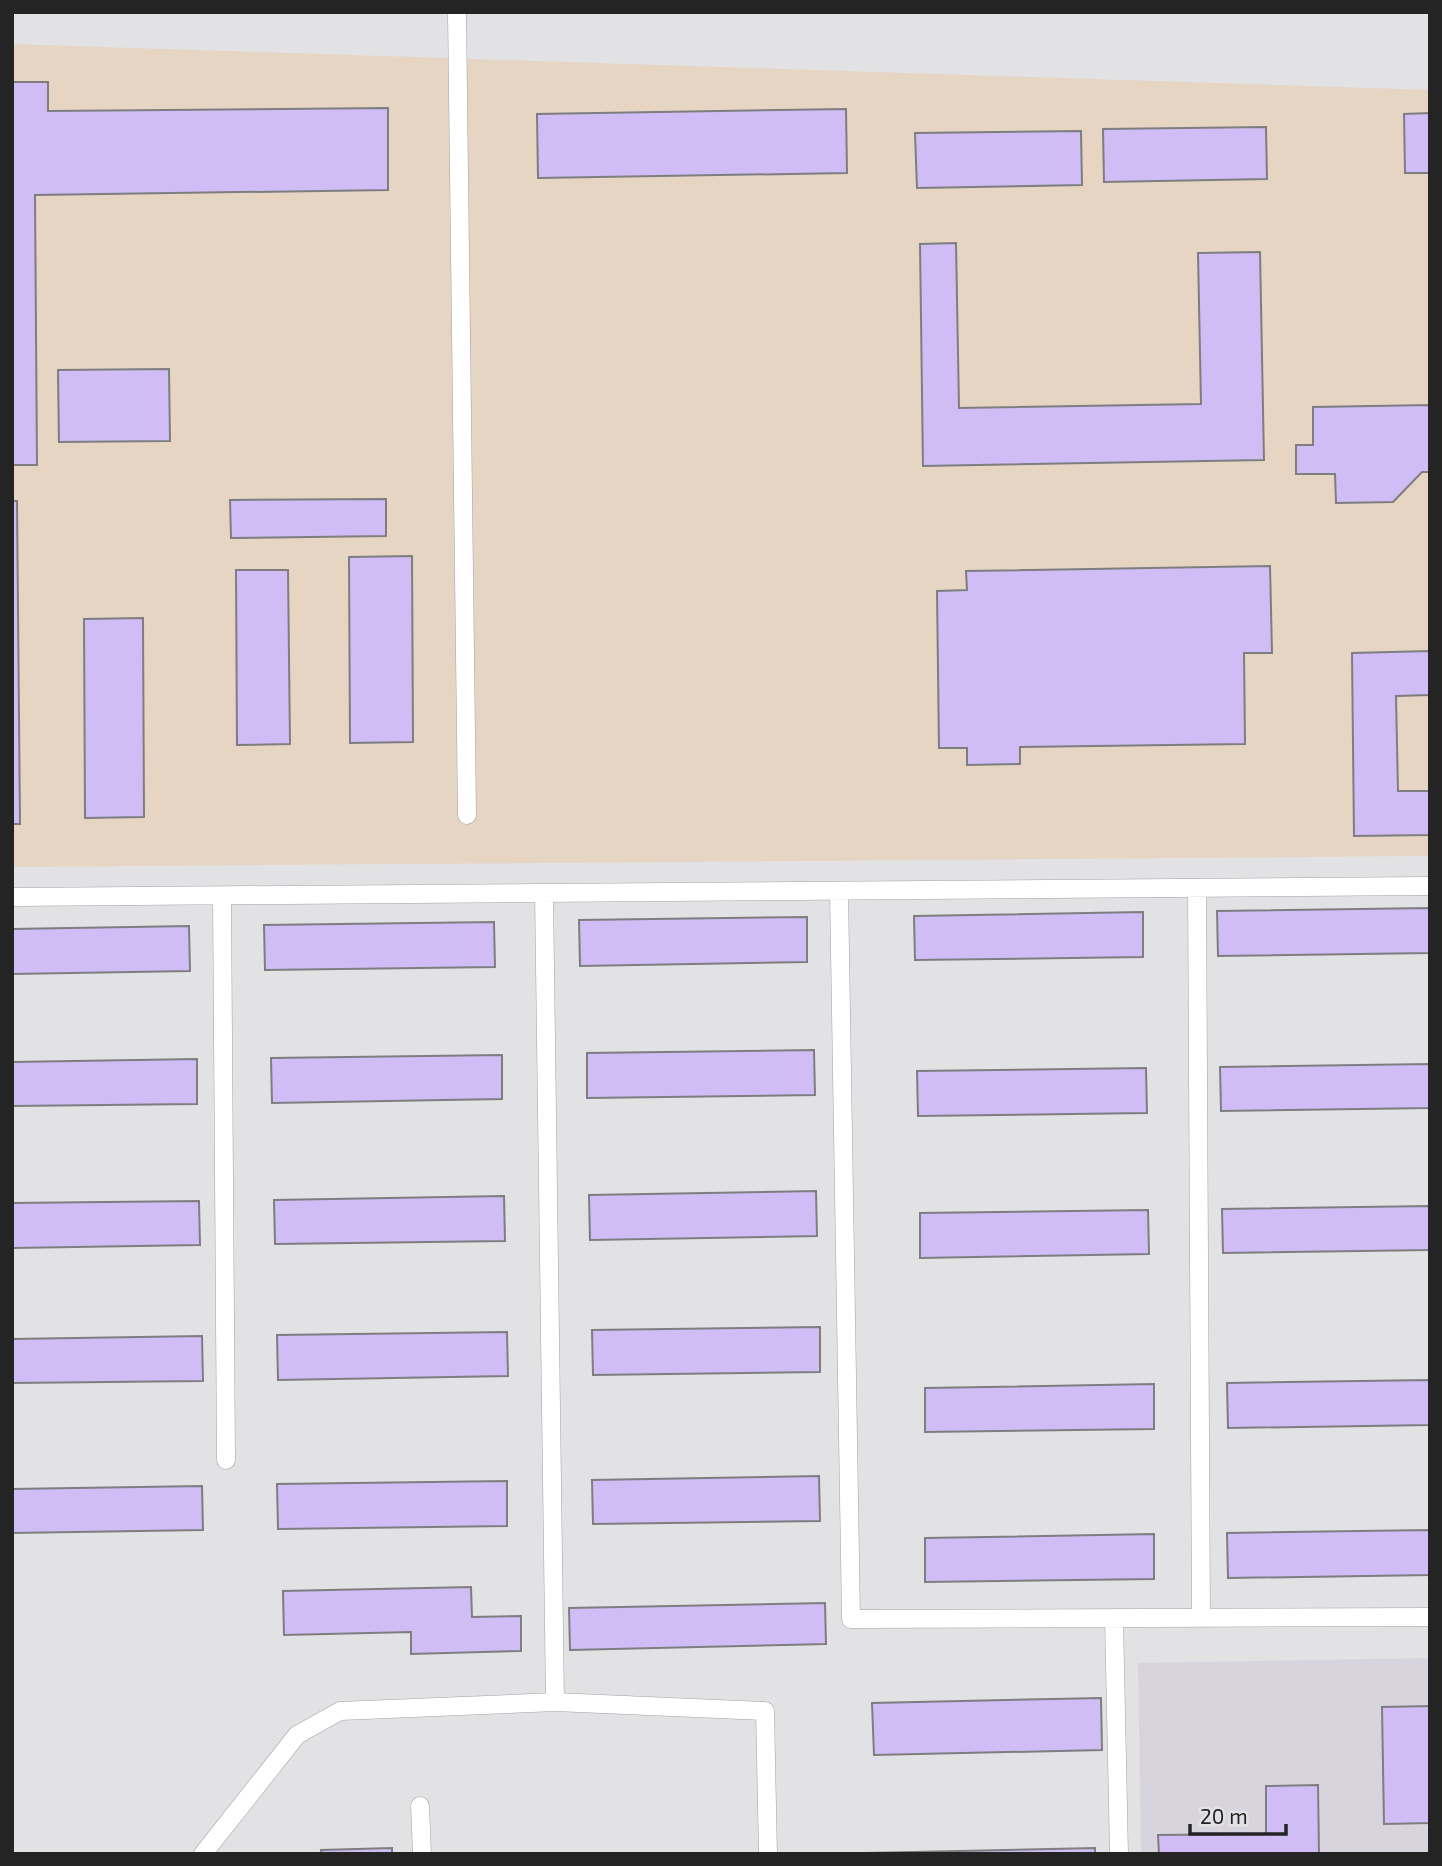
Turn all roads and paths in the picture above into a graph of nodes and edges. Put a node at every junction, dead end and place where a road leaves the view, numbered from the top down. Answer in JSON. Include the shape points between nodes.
{"nodes":[{"id":1,"x":457,"y":12,"type":"edge"},
{"id":2,"x":467,"y":815,"type":"dead end"},
{"id":3,"x":1430,"y":886,"type":"edge"},
{"id":4,"x":1197,"y":888,"type":"junction"},
{"id":5,"x":839,"y":891,"type":"junction"},
{"id":6,"x":544,"y":893,"type":"junction"},
{"id":7,"x":222,"y":896,"type":"junction"},
{"id":8,"x":14,"y":897,"type":"dead end"},
{"id":9,"x":226,"y":1460,"type":"dead end"},
{"id":10,"x":1430,"y":1616,"type":"edge"},
{"id":11,"x":1114,"y":1618,"type":"junction"},
{"id":12,"x":1201,"y":1618,"type":"junction"},
{"id":13,"x":555,"y":1702,"type":"junction"},
{"id":14,"x":420,"y":1806,"type":"dead end"},
{"id":15,"x":203,"y":1854,"type":"edge"},
{"id":16,"x":422,"y":1854,"type":"edge"},
{"id":17,"x":768,"y":1854,"type":"edge"},
{"id":18,"x":1118,"y":1854,"type":"edge"}],
"edges":[{"from":1,"to":2,"type":"lane"},
{"from":3,"to":4,"type":"lane"},
{"from":4,"to":5,"type":"lane"},
{"from":4,"to":12,"type":"lane"},
{"from":5,"to":6,"type":"lane"},
{"from":5,"to":11,"type":"lane","via":[[851,1619]]},
{"from":6,"to":7,"type":"lane"},
{"from":6,"to":13,"type":"lane"},
{"from":7,"to":8,"type":"lane"},
{"from":7,"to":9,"type":"lane"},
{"from":10,"to":12,"type":"lane"},
{"from":11,"to":12,"type":"lane"},
{"from":11,"to":18,"type":"lane"},
{"from":13,"to":15,"type":"lane","via":[[340,1711],[297,1735]]},
{"from":13,"to":17,"type":"lane","via":[[765,1712]]},
{"from":14,"to":16,"type":"lane"}]}
